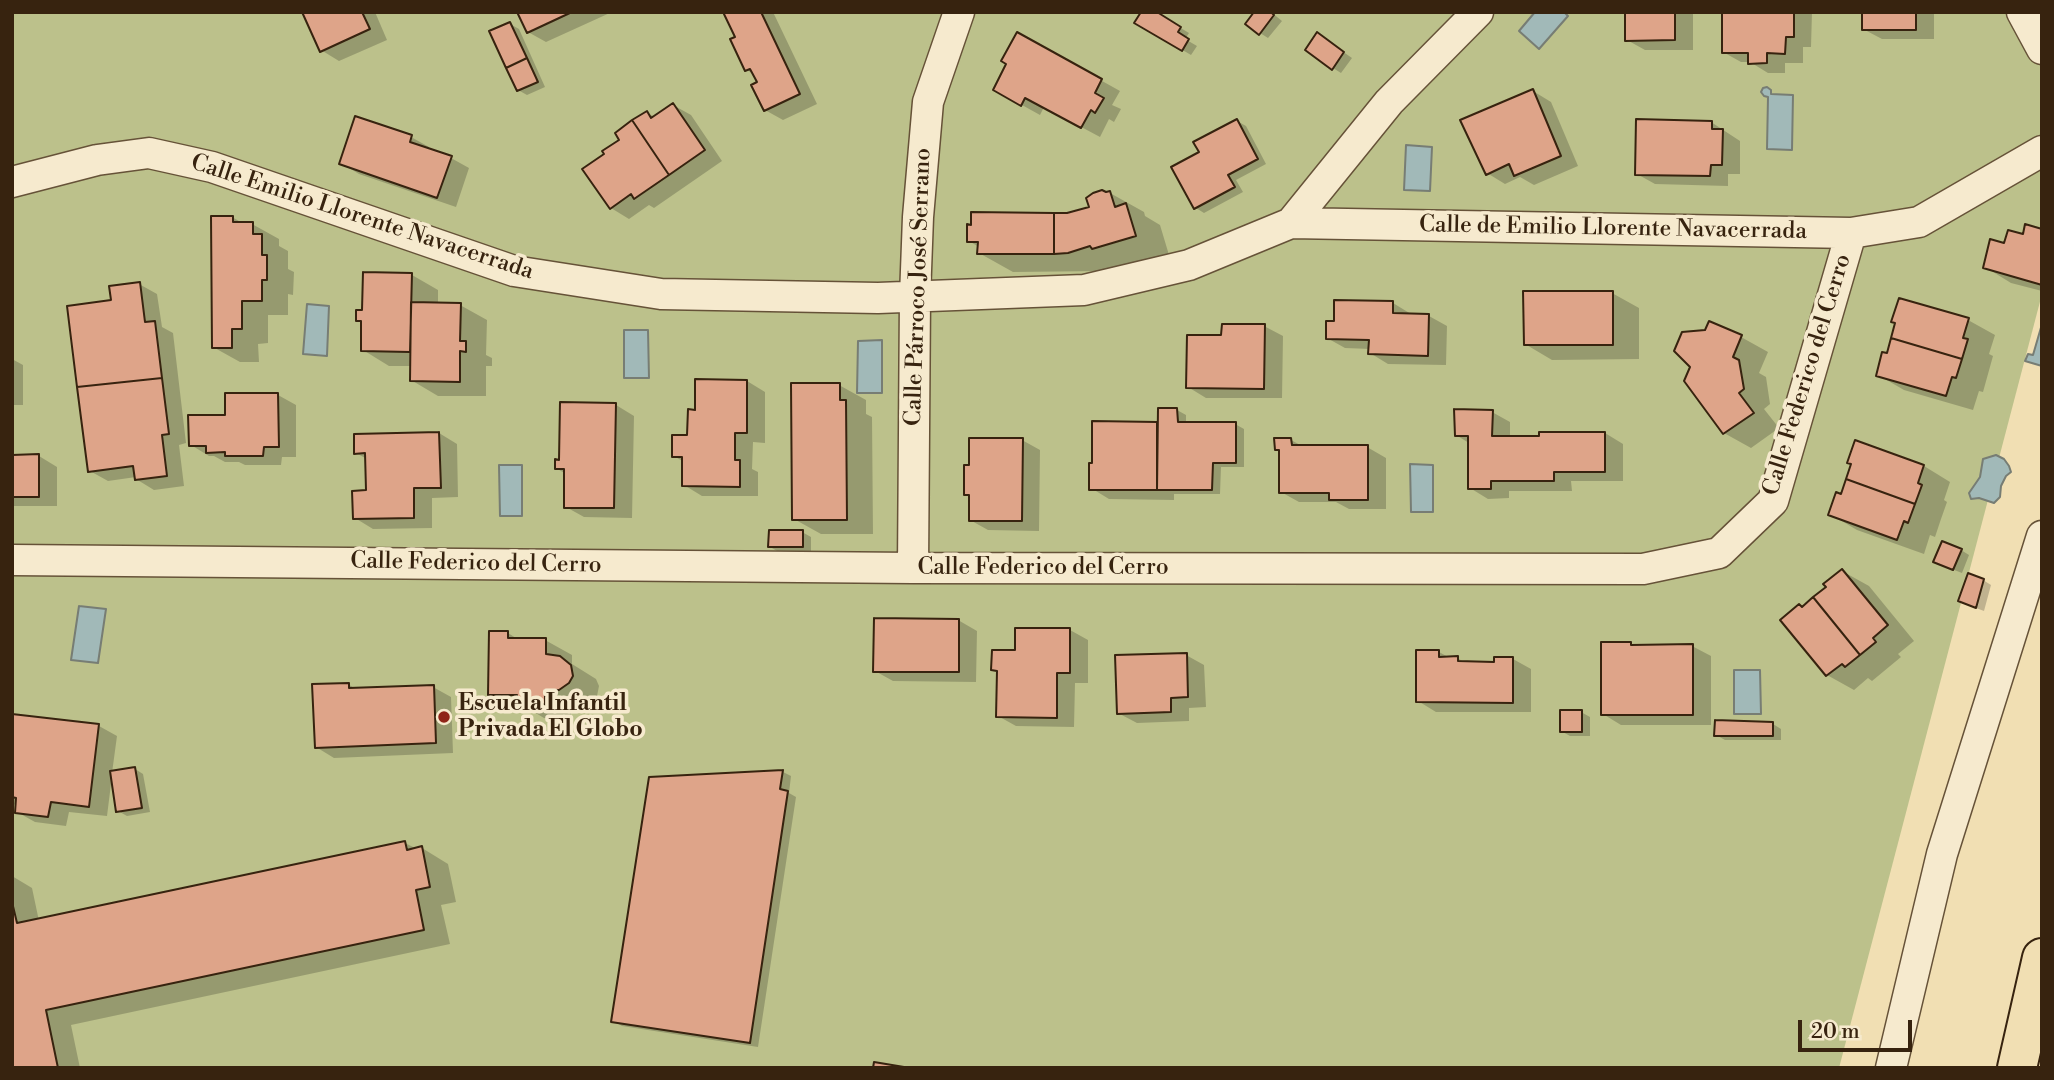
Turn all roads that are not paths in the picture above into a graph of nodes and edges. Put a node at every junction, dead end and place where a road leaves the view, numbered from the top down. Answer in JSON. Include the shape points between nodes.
{"nodes":[{"id":1,"x":959,"y":12,"type":"edge"},
{"id":2,"x":1478,"y":12,"type":"edge"},
{"id":3,"x":2022,"y":12,"type":"edge"},
{"id":4,"x":2042,"y":49,"type":"edge"},
{"id":5,"x":2042,"y":151,"type":"edge"},
{"id":6,"x":12,"y":183,"type":"edge"},
{"id":7,"x":1291,"y":223,"type":"junction"},
{"id":8,"x":1851,"y":233,"type":"junction"},
{"id":9,"x":915,"y":296,"type":"junction"},
{"id":10,"x":2042,"y":537,"type":"edge"},
{"id":11,"x":12,"y":560,"type":"edge"},
{"id":12,"x":914,"y":568,"type":"junction"},
{"id":13,"x":2042,"y":958,"type":"edge"},
{"id":14,"x":1891,"y":1068,"type":"edge"},
{"id":15,"x":2017,"y":1068,"type":"edge"}],
"edges":[{"from":1,"to":9,"type":"street","name":"Calle Párroco José Serrano","via":[[928,102]]},
{"from":2,"to":7,"type":"street","via":[[1389,102]]},
{"from":3,"to":4,"type":"street"},
{"from":5,"to":8,"type":"street","name":"Calle de Emilio Llorente Navacerrada","via":[[1919,222]]},
{"from":6,"to":9,"type":"street","name":"Calle Emilio Llorente Navacerrada","via":[[97,160],[149,153],[212,167],[514,271],[661,294]]},
{"from":7,"to":8,"type":"street","name":"Calle de Emilio Llorente Navacerrada"},
{"from":7,"to":9,"type":"street","name":"Calle Emilio Llorente Navacerrada","via":[[1189,265],[1084,290]]},
{"from":8,"to":12,"type":"street","name":"Calle Federico del Cerro","via":[[1773,501],[1719,553],[1643,569]]},
{"from":9,"to":12,"type":"street","name":"Calle Párroco José Serrano"},
{"from":10,"to":14,"type":"street","via":[[1942,854]]},
{"from":11,"to":12,"type":"street","name":"Calle Federico del Cerro"},
{"from":13,"to":15,"type":"highway"}]}
